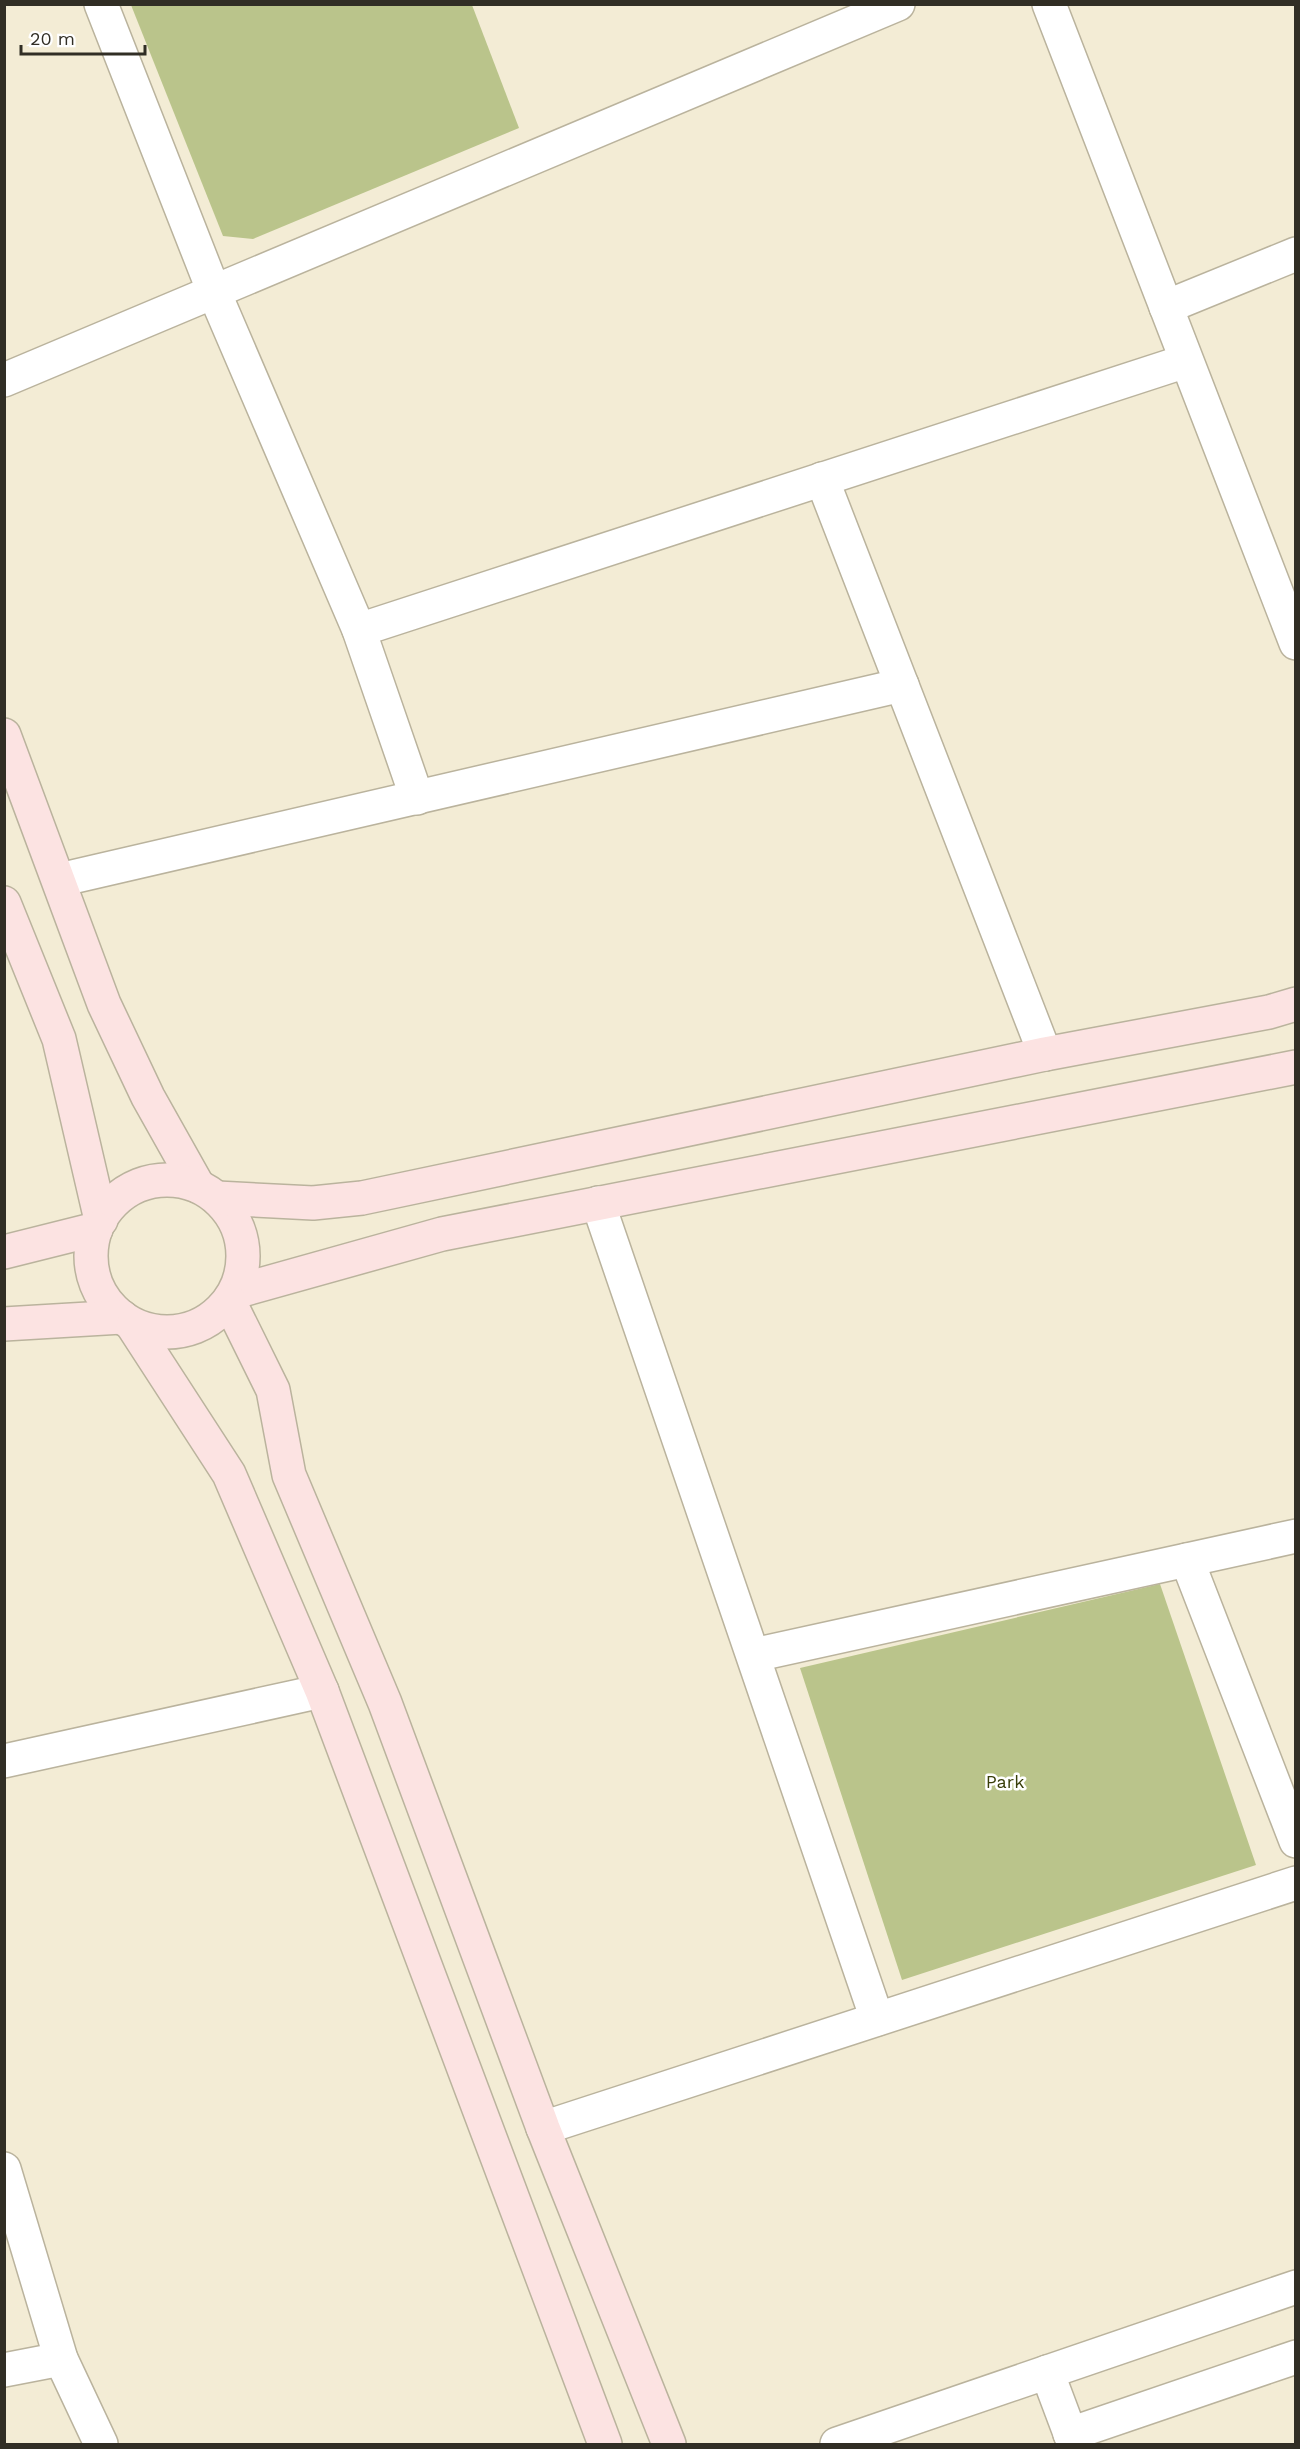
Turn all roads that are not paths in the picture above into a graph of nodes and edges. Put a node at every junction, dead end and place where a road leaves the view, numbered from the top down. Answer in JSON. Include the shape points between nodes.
{"nodes":[{"id":1,"x":101,"y":4,"type":"edge"},
{"id":2,"x":898,"y":4,"type":"edge"},
{"id":3,"x":1049,"y":4,"type":"edge"},
{"id":4,"x":1296,"y":254,"type":"edge"},
{"id":5,"x":214,"y":292,"type":"junction"},
{"id":6,"x":1166,"y":307,"type":"junction"},
{"id":7,"x":1186,"y":361,"type":"junction"},
{"id":8,"x":4,"y":380,"type":"edge"},
{"id":9,"x":822,"y":479,"type":"junction"},
{"id":10,"x":359,"y":630,"type":"junction"},
{"id":11,"x":1296,"y":643,"type":"edge"},
{"id":12,"x":902,"y":685,"type":"junction"},
{"id":13,"x":4,"y":735,"type":"edge"},
{"id":14,"x":417,"y":798,"type":"junction"},
{"id":15,"x":59,"y":880,"type":"junction"},
{"id":16,"x":4,"y":903,"type":"edge"},
{"id":17,"x":1296,"y":1004,"type":"edge"},
{"id":18,"x":1045,"y":1054,"type":"junction"},
{"id":19,"x":1296,"y":1066,"type":"edge"},
{"id":20,"x":208,"y":1192,"type":"junction"},
{"id":21,"x":598,"y":1203,"type":"junction"},
{"id":22,"x":98,"y":1224,"type":"junction"},
{"id":23,"x":4,"y":1252,"type":"edge"},
{"id":24,"x":232,"y":1296,"type":"junction"},
{"id":25,"x":128,"y":1322,"type":"junction"},
{"id":26,"x":4,"y":1324,"type":"edge"},
{"id":27,"x":1296,"y":1536,"type":"edge"},
{"id":28,"x":1187,"y":1560,"type":"junction"},
{"id":29,"x":754,"y":1655,"type":"junction"},
{"id":30,"x":322,"y":1691,"type":"junction"},
{"id":31,"x":4,"y":1761,"type":"edge"},
{"id":32,"x":1296,"y":1841,"type":"edge"},
{"id":33,"x":1296,"y":1883,"type":"edge"},
{"id":34,"x":877,"y":2019,"type":"junction"},
{"id":35,"x":543,"y":2128,"type":"junction"},
{"id":36,"x":4,"y":2169,"type":"edge"},
{"id":37,"x":1296,"y":2287,"type":"edge"},
{"id":38,"x":1296,"y":2357,"type":"edge"},
{"id":39,"x":61,"y":2359,"type":"junction"},
{"id":40,"x":4,"y":2370,"type":"edge"},
{"id":41,"x":1047,"y":2372,"type":"junction"},
{"id":42,"x":1072,"y":2439,"type":"edge"},
{"id":43,"x":101,"y":2445,"type":"edge"},
{"id":44,"x":605,"y":2445,"type":"edge"},
{"id":45,"x":669,"y":2445,"type":"edge"},
{"id":46,"x":837,"y":2445,"type":"edge"}],
"edges":[{"from":1,"to":5,"type":"street"},
{"from":2,"to":5,"type":"street"},
{"from":3,"to":6,"type":"street"},
{"from":4,"to":6,"type":"street"},
{"from":5,"to":8,"type":"street"},
{"from":5,"to":10,"type":"street"},
{"from":6,"to":7,"type":"street"},
{"from":7,"to":9,"type":"street"},
{"from":7,"to":11,"type":"street"},
{"from":9,"to":10,"type":"street"},
{"from":9,"to":12,"type":"street"},
{"from":10,"to":14,"type":"street"},
{"from":12,"to":14,"type":"street"},
{"from":12,"to":18,"type":"street"},
{"from":13,"to":15,"type":"street"},
{"from":14,"to":15,"type":"street"},
{"from":15,"to":20,"type":"street","via":[[104,1004],[148,1097]]},
{"from":16,"to":22,"type":"street","via":[[58,1039]]},
{"from":17,"to":18,"type":"street"},
{"from":18,"to":20,"type":"street","via":[[362,1198],[313,1203]]},
{"from":19,"to":21,"type":"street"},
{"from":20,"to":22,"type":"street","via":[[186,1182],[164,1179],[142,1184],[122,1194]]},
{"from":20,"to":24,"type":"street","via":[[236,1223],[243,1246],[243,1270]]},
{"from":21,"to":24,"type":"street","via":[[442,1234]]},
{"from":21,"to":29,"type":"street"},
{"from":22,"to":23,"type":"street"},
{"from":22,"to":25,"type":"street","via":[[90,1250],[92,1273],[100,1294]]},
{"from":24,"to":25,"type":"street","via":[[221,1311],[202,1325],[179,1332],[156,1333]]},
{"from":24,"to":35,"type":"street","via":[[273,1390],[289,1475],[385,1703]]},
{"from":25,"to":26,"type":"street"},
{"from":25,"to":30,"type":"street","via":[[229,1474]]},
{"from":27,"to":28,"type":"street"},
{"from":28,"to":29,"type":"street"},
{"from":28,"to":32,"type":"street"},
{"from":29,"to":34,"type":"street"},
{"from":30,"to":31,"type":"street"},
{"from":30,"to":44,"type":"street"},
{"from":33,"to":34,"type":"street"},
{"from":34,"to":35,"type":"street"},
{"from":35,"to":45,"type":"street"},
{"from":36,"to":39,"type":"street"},
{"from":37,"to":41,"type":"street"},
{"from":38,"to":42,"type":"street"},
{"from":39,"to":40,"type":"street"},
{"from":39,"to":43,"type":"street"},
{"from":41,"to":42,"type":"street"},
{"from":41,"to":46,"type":"street"}]}
